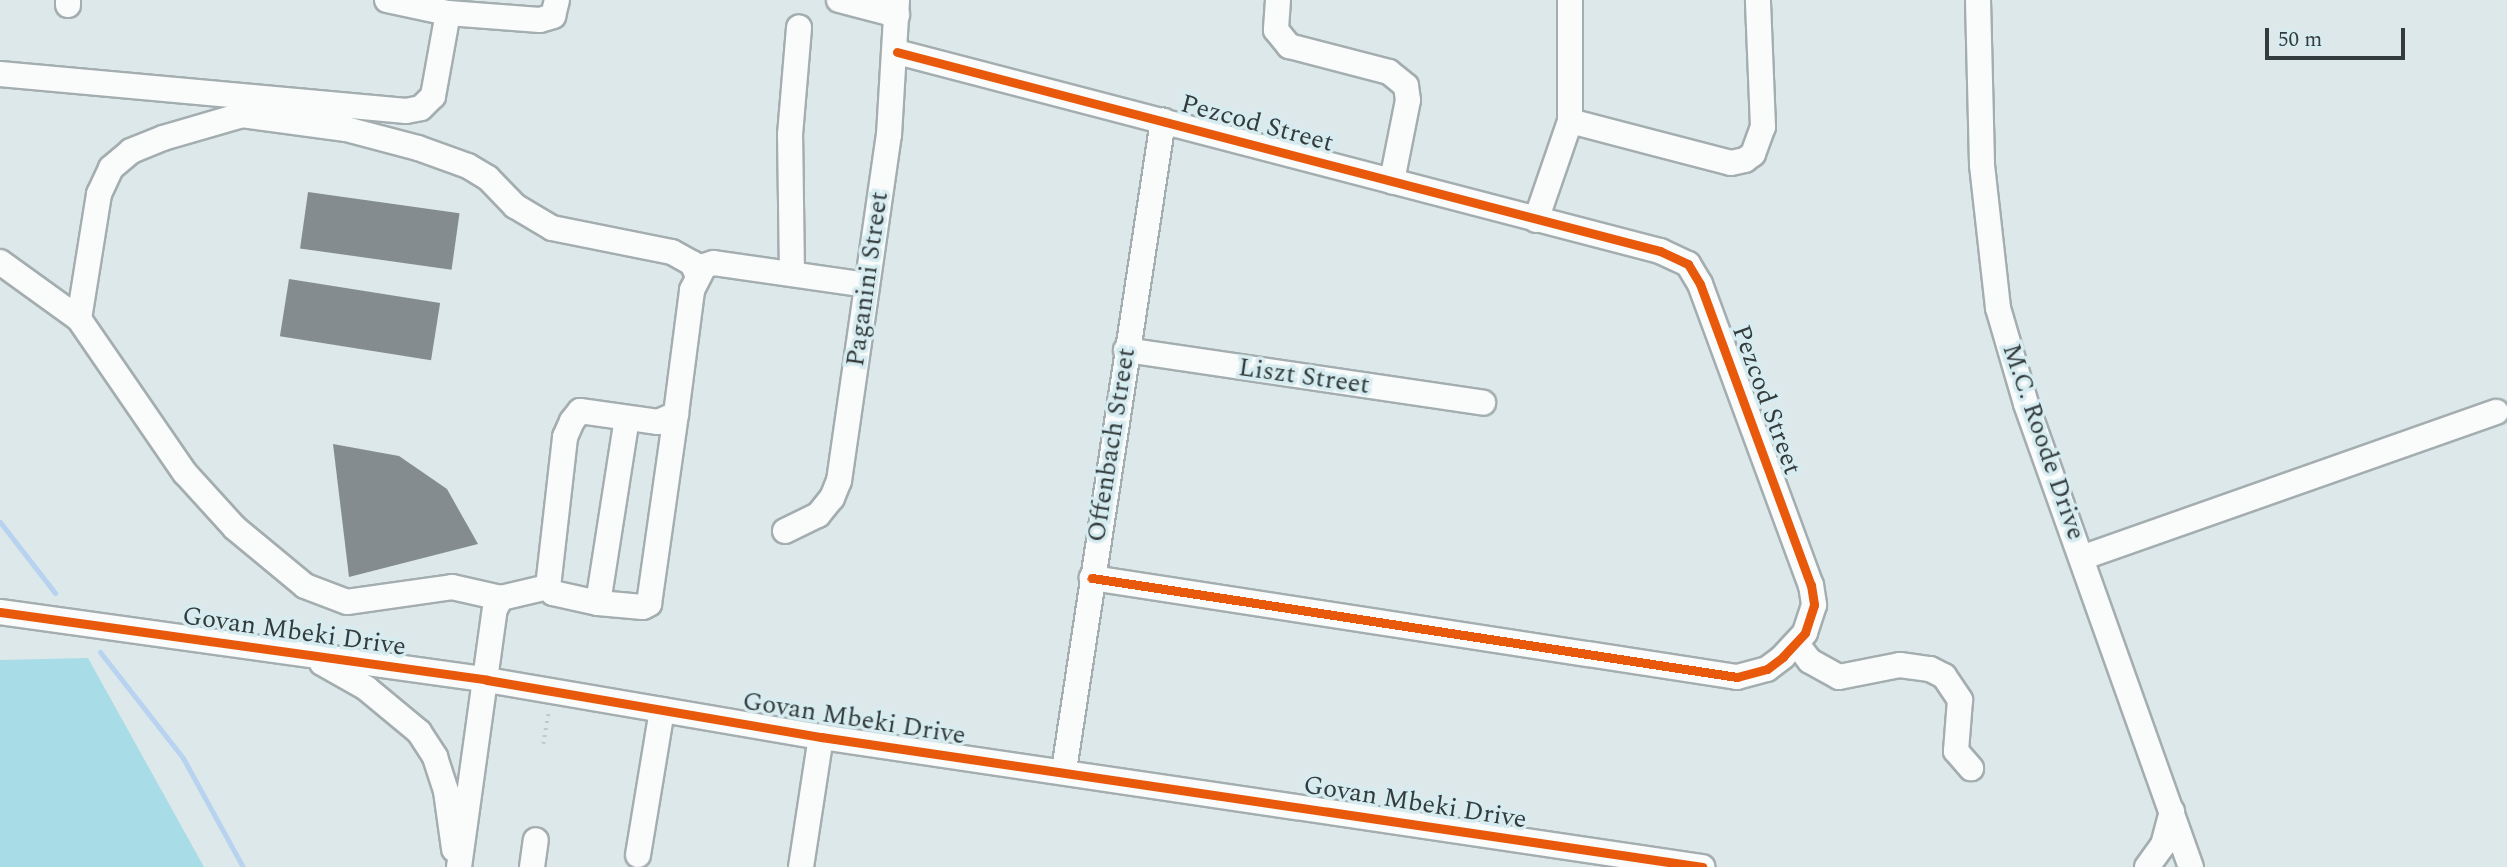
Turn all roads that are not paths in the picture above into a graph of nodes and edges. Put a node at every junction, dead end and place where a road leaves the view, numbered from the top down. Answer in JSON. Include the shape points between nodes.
{"nodes":[{"id":1,"x":387,"y":0,"type":"edge"},
{"id":2,"x":557,"y":0,"type":"edge"},
{"id":3,"x":839,"y":0,"type":"edge"},
{"id":4,"x":1278,"y":0,"type":"edge"},
{"id":5,"x":1570,"y":0,"type":"edge"},
{"id":6,"x":1758,"y":0,"type":"edge"},
{"id":7,"x":1978,"y":0,"type":"edge"},
{"id":8,"x":897,"y":7,"type":"edge"},
{"id":9,"x":447,"y":13,"type":"junction"},
{"id":10,"x":799,"y":27,"type":"dead end"},
{"id":11,"x":897,"y":52,"type":"junction"},
{"id":12,"x":0,"y":74,"type":"edge"},
{"id":13,"x":1163,"y":121,"type":"junction"},
{"id":14,"x":1570,"y":121,"type":"junction"},
{"id":15,"x":1392,"y":181,"type":"junction"},
{"id":16,"x":1536,"y":220,"type":"junction"},
{"id":17,"x":0,"y":262,"type":"edge"},
{"id":18,"x":697,"y":274,"type":"junction"},
{"id":19,"x":792,"y":274,"type":"junction"},
{"id":20,"x":866,"y":285,"type":"junction"},
{"id":21,"x":79,"y":319,"type":"junction"},
{"id":22,"x":1126,"y":350,"type":"junction"},
{"id":23,"x":1483,"y":403,"type":"dead end"},
{"id":24,"x":2496,"y":412,"type":"dead end"},
{"id":25,"x":676,"y":414,"type":"junction"},
{"id":26,"x":628,"y":418,"type":"junction"},
{"id":27,"x":785,"y":531,"type":"dead end"},
{"id":28,"x":2084,"y":557,"type":"junction"},
{"id":29,"x":1092,"y":578,"type":"junction"},
{"id":30,"x":548,"y":587,"type":"junction"},
{"id":31,"x":501,"y":598,"type":"junction"},
{"id":32,"x":598,"y":603,"type":"junction"},
{"id":33,"x":0,"y":612,"type":"edge"},
{"id":34,"x":1797,"y":644,"type":"junction"},
{"id":35,"x":306,"y":655,"type":"junction"},
{"id":36,"x":487,"y":680,"type":"junction"},
{"id":37,"x":662,"y":710,"type":"junction"},
{"id":38,"x":821,"y":737,"type":"junction"},
{"id":39,"x":1971,"y":768,"type":"dead end"},
{"id":40,"x":1064,"y":770,"type":"junction"},
{"id":41,"x":2172,"y":810,"type":"junction"},
{"id":42,"x":536,"y":840,"type":"dead end"},
{"id":43,"x":638,"y":855,"type":"dead end"},
{"id":44,"x":457,"y":867,"type":"edge"},
{"id":45,"x":532,"y":867,"type":"edge"},
{"id":46,"x":801,"y":867,"type":"edge"},
{"id":47,"x":1702,"y":867,"type":"edge"},
{"id":48,"x":2147,"y":867,"type":"edge"},
{"id":49,"x":2191,"y":867,"type":"edge"}],
"edges":[{"from":1,"to":9,"type":"street"},
{"from":2,"to":9,"type":"street","via":[[553,16],[540,20]]},
{"from":3,"to":8,"type":"street"},
{"from":4,"to":15,"type":"street","via":[[1276,30],[1289,46],[1389,72],[1405,86],[1408,100]]},
{"from":5,"to":14,"type":"street"},
{"from":6,"to":14,"type":"street","via":[[1763,127],[1752,154],[1745,159],[1731,163]]},
{"from":7,"to":28,"type":"street","name":"M.C. Roode Drive","via":[[1982,165],[1998,308],[2026,404]]},
{"from":8,"to":11,"type":"street","name":"Paganini Street"},
{"from":9,"to":12,"type":"street","via":[[433,96],[421,108],[405,111]]},
{"from":10,"to":19,"type":"street","via":[[790,135]]},
{"from":11,"to":13,"type":"street","name":"Pezcod Street"},
{"from":11,"to":20,"type":"street","name":"Paganini Street"},
{"from":13,"to":15,"type":"street","name":"Pezcod Street"},
{"from":13,"to":22,"type":"street","name":"Offenbach Street"},
{"from":14,"to":16,"type":"street"},
{"from":15,"to":16,"type":"street","name":"Pezcod Street"},
{"from":16,"to":34,"type":"street","name":"Pezcod Street","via":[[1660,251],[1694,271],[1811,585],[1811,619]]},
{"from":17,"to":21,"type":"street"},
{"from":18,"to":19,"type":"street","via":[[714,263]]},
{"from":18,"to":21,"type":"street","via":[[692,263],[672,251],[552,228],[515,206],[468,166],[418,148],[346,129],[242,115],[163,138],[131,151],[111,168],[99,194]]},
{"from":18,"to":25,"type":"street"},
{"from":19,"to":20,"type":"street"},
{"from":20,"to":27,"type":"street","name":"Paganini Street","via":[[839,481],[818,515]]},
{"from":21,"to":31,"type":"street","via":[[131,401],[185,472],[235,527],[305,586],[347,601],[452,587]]},
{"from":22,"to":23,"type":"street","name":"Liszt Street"},
{"from":22,"to":29,"type":"street","name":"Offenbach Street"},
{"from":24,"to":28,"type":"street"},
{"from":25,"to":26,"type":"street","via":[[658,422]]},
{"from":25,"to":32,"type":"street","via":[[649,604]]},
{"from":26,"to":30,"type":"street","via":[[580,411],[572,421],[565,437]]},
{"from":26,"to":32,"type":"street"},
{"from":28,"to":41,"type":"street","name":"M.C. Roode Drive"},
{"from":29,"to":34,"type":"street","name":"Pezcod Street","via":[[1737,677],[1768,669]]},
{"from":29,"to":40,"type":"street","name":"Offenbach Street"},
{"from":30,"to":31,"type":"street"},
{"from":30,"to":32,"type":"street","via":[[553,593]]},
{"from":31,"to":36,"type":"street","via":[[486,649]]},
{"from":33,"to":35,"type":"street","name":"Govan Mbeki Drive"},
{"from":34,"to":39,"type":"street","via":[[1810,661],[1839,677],[1900,666],[1930,669],[1944,676],[1960,700],[1956,751]]},
{"from":35,"to":36,"type":"street","name":"Govan Mbeki Drive"},
{"from":35,"to":44,"type":"street","via":[[366,688],[419,732],[435,757],[446,791]]},
{"from":36,"to":37,"type":"street","name":"Govan Mbeki Drive"},
{"from":36,"to":44,"type":"street"},
{"from":37,"to":38,"type":"street","name":"Govan Mbeki Drive"},
{"from":37,"to":43,"type":"street"},
{"from":38,"to":40,"type":"street","name":"Govan Mbeki Drive"},
{"from":38,"to":46,"type":"street"},
{"from":40,"to":47,"type":"street","name":"Govan Mbeki Drive"},
{"from":41,"to":48,"type":"street","via":[[2163,845]]},
{"from":41,"to":49,"type":"street","name":"M.C. Roode Drive"},
{"from":42,"to":45,"type":"street"}]}
